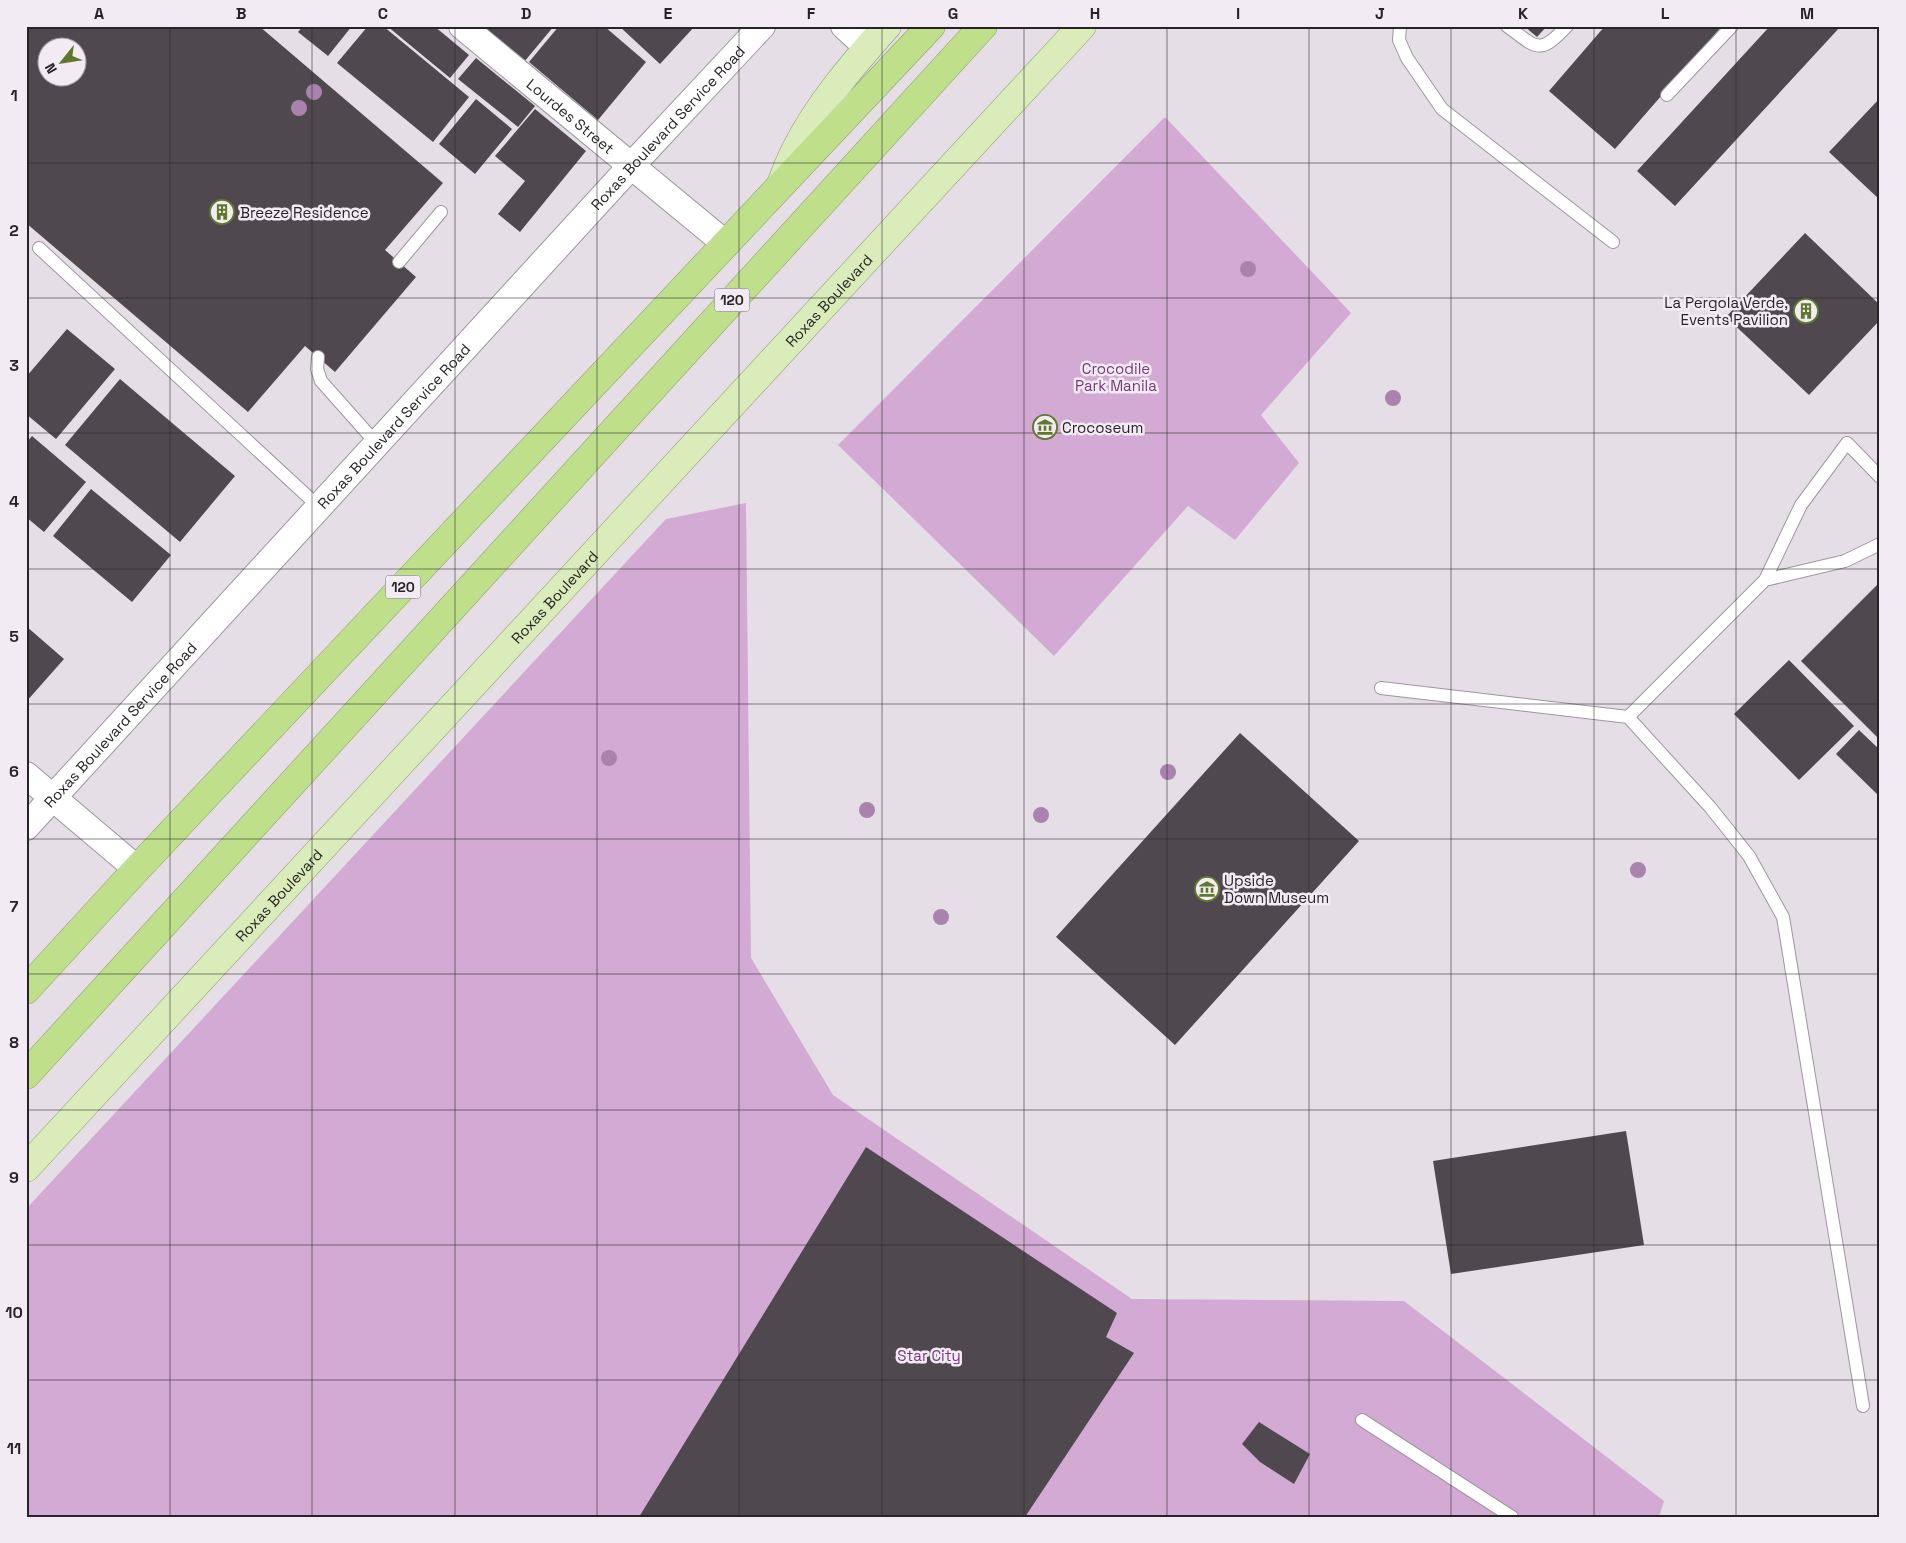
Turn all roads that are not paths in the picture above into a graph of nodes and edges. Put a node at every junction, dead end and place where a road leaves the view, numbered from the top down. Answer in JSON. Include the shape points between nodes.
{"nodes":[{"id":1,"x":462,"y":26,"type":"edge"},
{"id":2,"x":762,"y":26,"type":"edge"},
{"id":3,"x":844,"y":26,"type":"edge"},
{"id":4,"x":887,"y":26,"type":"edge"},
{"id":5,"x":931,"y":26,"type":"edge"},
{"id":6,"x":982,"y":26,"type":"edge"},
{"id":7,"x":1082,"y":26,"type":"edge"},
{"id":8,"x":1400,"y":26,"type":"edge"},
{"id":9,"x":1507,"y":26,"type":"edge"},
{"id":10,"x":1567,"y":26,"type":"edge"},
{"id":11,"x":1732,"y":26,"type":"edge"},
{"id":12,"x":868,"y":48,"type":"junction"},
{"id":13,"x":1666,"y":95,"type":"dead end"},
{"id":14,"x":632,"y":165,"type":"junction"},
{"id":15,"x":781,"y":184,"type":"junction"},
{"id":16,"x":441,"y":212,"type":"dead end"},
{"id":17,"x":1613,"y":242,"type":"dead end"},
{"id":18,"x":726,"y":244,"type":"junction"},
{"id":19,"x":38,"y":248,"type":"dead end"},
{"id":20,"x":399,"y":262,"type":"dead end"},
{"id":21,"x":318,"y":357,"type":"dead end"},
{"id":22,"x":378,"y":444,"type":"junction"},
{"id":23,"x":1880,"y":477,"type":"edge"},
{"id":24,"x":319,"y":507,"type":"junction"},
{"id":25,"x":1880,"y":544,"type":"edge"},
{"id":26,"x":1765,"y":580,"type":"junction"},
{"id":27,"x":1381,"y":688,"type":"dead end"},
{"id":28,"x":1628,"y":717,"type":"junction"},
{"id":29,"x":26,"y":776,"type":"edge"},
{"id":30,"x":53,"y":798,"type":"junction"},
{"id":31,"x":26,"y":827,"type":"edge"},
{"id":32,"x":137,"y":870,"type":"junction"},
{"id":33,"x":26,"y":990,"type":"edge"},
{"id":34,"x":26,"y":1075,"type":"edge"},
{"id":35,"x":26,"y":1168,"type":"edge"},
{"id":36,"x":1863,"y":1406,"type":"dead end"},
{"id":37,"x":1362,"y":1420,"type":"dead end"},
{"id":38,"x":1512,"y":1517,"type":"edge"}],
"edges":[{"from":1,"to":14,"type":"street","name":"Lourdes Street"},
{"from":2,"to":14,"type":"street","name":"Roxas Boulevard Service Road"},
{"from":3,"to":12,"type":"street"},
{"from":4,"to":12,"type":"main road"},
{"from":5,"to":15,"type":"highway","number":"120"},
{"from":6,"to":34,"type":"highway","number":"120"},
{"from":7,"to":35,"type":"main road","name":"Roxas Boulevard"},
{"from":8,"to":17,"type":"lane","via":[[1399,40],[1407,58],[1442,109]]},
{"from":9,"to":10,"type":"lane","via":[[1532,44],[1541,46],[1552,42]]},
{"from":11,"to":13,"type":"lane"},
{"from":12,"to":15,"type":"main road","via":[[813,119]]},
{"from":14,"to":18,"type":"street","name":"Lourdes Street"},
{"from":14,"to":22,"type":"street","name":"Roxas Boulevard Service Road"},
{"from":15,"to":18,"type":"highway","number":"120"},
{"from":16,"to":20,"type":"lane"},
{"from":18,"to":32,"type":"highway","number":"120"},
{"from":19,"to":24,"type":"lane"},
{"from":21,"to":22,"type":"lane","via":[[321,381]]},
{"from":22,"to":24,"type":"street","name":"Roxas Boulevard Service Road"},
{"from":23,"to":26,"type":"lane","via":[[1847,443],[1801,506]]},
{"from":24,"to":30,"type":"street","name":"Roxas Boulevard Service Road"},
{"from":25,"to":26,"type":"lane","via":[[1845,561]]},
{"from":26,"to":28,"type":"lane"},
{"from":27,"to":28,"type":"lane"},
{"from":28,"to":36,"type":"lane","via":[[1749,856],[1783,918]]},
{"from":29,"to":30,"type":"street"},
{"from":30,"to":31,"type":"street","name":"Roxas Boulevard Service Road"},
{"from":30,"to":32,"type":"street"},
{"from":32,"to":33,"type":"highway","number":"120"},
{"from":37,"to":38,"type":"lane"}]}
